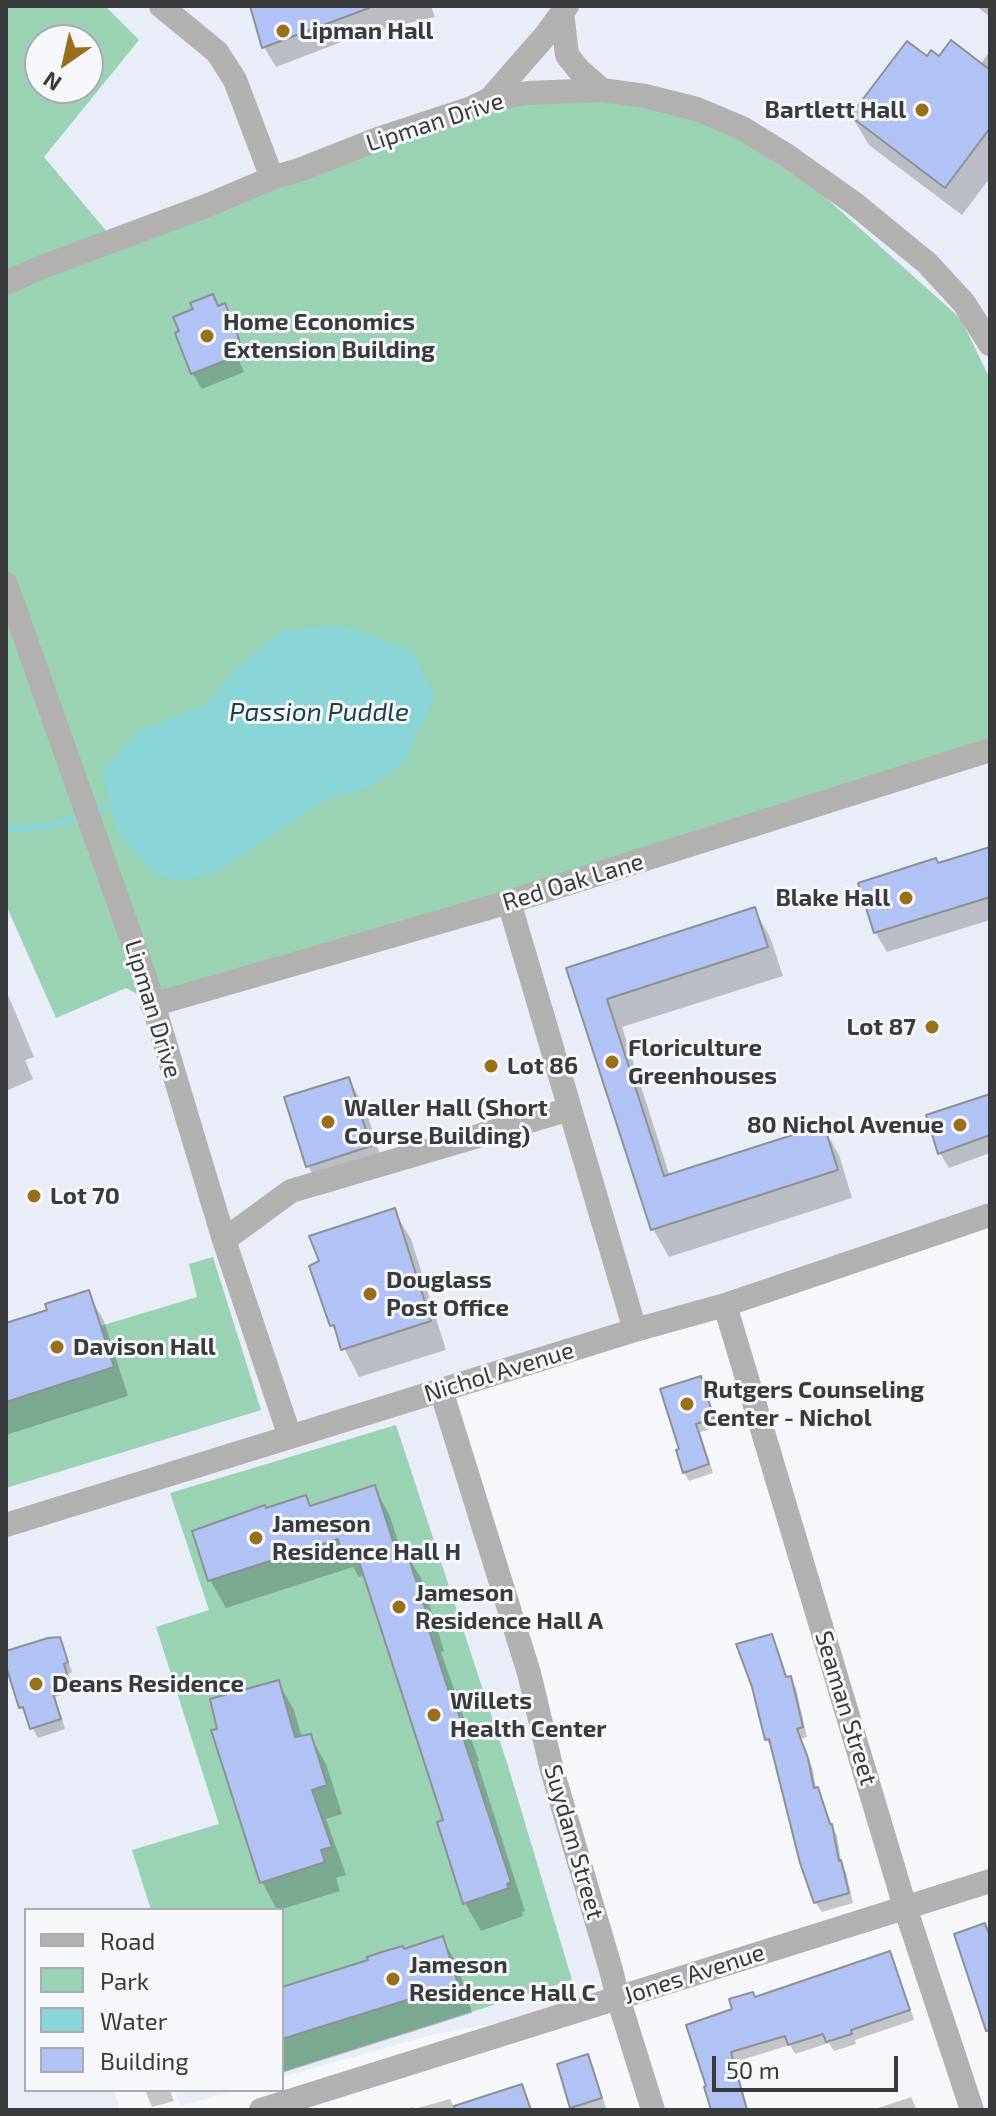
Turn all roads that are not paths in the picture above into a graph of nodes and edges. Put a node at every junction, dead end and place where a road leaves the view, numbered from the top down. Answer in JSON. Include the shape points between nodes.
{"nodes":[{"id":1,"x":161,"y":6,"type":"edge"},
{"id":2,"x":564,"y":9,"type":"edge"},
{"id":3,"x":602,"y":90,"type":"junction"},
{"id":4,"x":490,"y":99,"type":"junction"},
{"id":5,"x":272,"y":178,"type":"junction"},
{"id":6,"x":6,"y":283,"type":"edge"},
{"id":7,"x":990,"y":344,"type":"edge"},
{"id":8,"x":6,"y":584,"type":"edge"},
{"id":9,"x":990,"y":750,"type":"edge"},
{"id":10,"x":509,"y":902,"type":"junction"},
{"id":11,"x":152,"y":1005,"type":"junction"},
{"id":12,"x":570,"y":1109,"type":"junction"},
{"id":13,"x":990,"y":1215,"type":"edge"},
{"id":14,"x":224,"y":1240,"type":"junction"},
{"id":15,"x":725,"y":1305,"type":"junction"},
{"id":16,"x":635,"y":1330,"type":"junction"},
{"id":17,"x":441,"y":1390,"type":"junction"},
{"id":18,"x":290,"y":1437,"type":"junction"},
{"id":19,"x":6,"y":1525,"type":"edge"},
{"id":20,"x":990,"y":1881,"type":"edge"},
{"id":21,"x":905,"y":1907,"type":"junction"},
{"id":22,"x":618,"y":1998,"type":"junction"},
{"id":23,"x":329,"y":2100,"type":"edge"},
{"id":24,"x":261,"y":2110,"type":"edge"},
{"id":25,"x":653,"y":2110,"type":"edge"},
{"id":26,"x":972,"y":2110,"type":"edge"}],
"edges":[{"from":1,"to":5,"type":"street","via":[[217,52],[235,80]]},
{"from":2,"to":3,"type":"street","via":[[567,55]]},
{"from":2,"to":4,"type":"street"},
{"from":3,"to":4,"type":"street","name":"Lipman Drive"},
{"from":3,"to":7,"type":"street","name":"Lipman Drive","via":[[697,109],[786,155],[927,263],[964,303]]},
{"from":4,"to":5,"type":"street","name":"Lipman Drive"},
{"from":5,"to":6,"type":"street","name":"Lipman Drive"},
{"from":8,"to":11,"type":"street","name":"Lipman Drive"},
{"from":9,"to":10,"type":"street","name":"Red Oak Lane"},
{"from":10,"to":11,"type":"street","name":"Red Oak Lane"},
{"from":10,"to":12,"type":"street"},
{"from":11,"to":14,"type":"street","name":"Lipman Drive"},
{"from":12,"to":14,"type":"street","via":[[291,1191]]},
{"from":12,"to":16,"type":"street"},
{"from":13,"to":15,"type":"street","name":"Nichol Avenue"},
{"from":14,"to":18,"type":"street","name":"Lipman Drive"},
{"from":15,"to":16,"type":"street","name":"Nichol Avenue"},
{"from":15,"to":21,"type":"street","name":"Seaman Street"},
{"from":16,"to":17,"type":"street","name":"Nichol Avenue"},
{"from":17,"to":18,"type":"street","name":"Nichol Avenue"},
{"from":17,"to":22,"type":"street","name":"Suydam Street","via":[[529,1673]]},
{"from":18,"to":19,"type":"street","name":"Nichol Avenue"},
{"from":20,"to":21,"type":"street","name":"Jones Avenue"},
{"from":21,"to":22,"type":"street","name":"Jones Avenue"},
{"from":21,"to":26,"type":"street","name":"Seaman Street"},
{"from":22,"to":23,"type":"street","name":"Jones Avenue","via":[[439,2053]]},
{"from":22,"to":25,"type":"street","name":"Suydam Street"},
{"from":23,"to":24,"type":"street","name":"Jones Avenue"}]}
